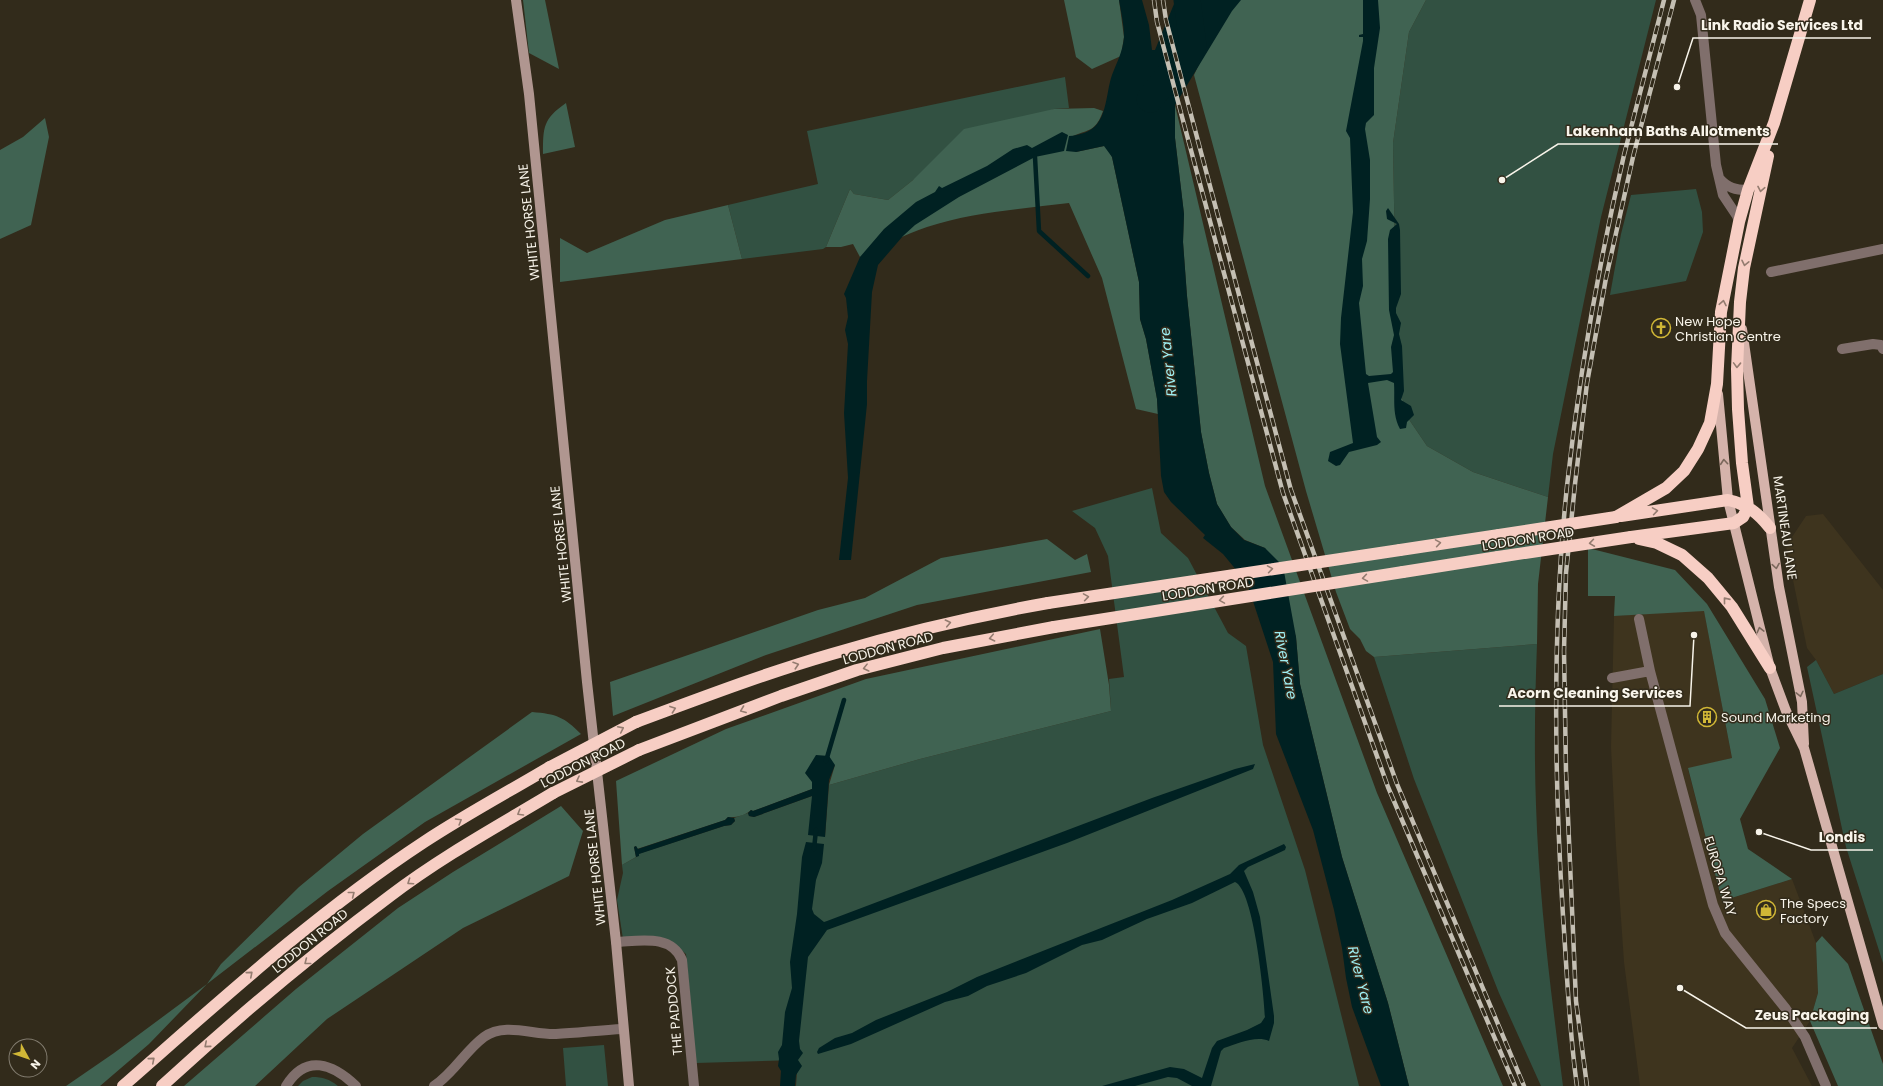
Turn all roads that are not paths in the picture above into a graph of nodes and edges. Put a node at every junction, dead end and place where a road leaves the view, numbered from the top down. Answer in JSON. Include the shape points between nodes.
{"nodes":[{"id":1,"x":516,"y":0,"type":"edge"},
{"id":2,"x":1695,"y":0,"type":"edge"},
{"id":3,"x":1810,"y":0,"type":"edge"},
{"id":4,"x":1774,"y":123,"type":"junction"},
{"id":5,"x":1720,"y":178,"type":"junction"},
{"id":6,"x":1748,"y":190,"type":"junction"},
{"id":7,"x":1739,"y":222,"type":"junction"},
{"id":8,"x":1883,"y":249,"type":"edge"},
{"id":9,"x":1771,"y":272,"type":"dead end"},
{"id":10,"x":1739,"y":312,"type":"junction"},
{"id":11,"x":1842,"y":349,"type":"dead end"},
{"id":12,"x":1883,"y":349,"type":"edge"},
{"id":13,"x":1717,"y":384,"type":"junction"},
{"id":14,"x":1728,"y":500,"type":"junction"},
{"id":15,"x":1748,"y":507,"type":"junction"},
{"id":16,"x":1616,"y":517,"type":"junction"},
{"id":17,"x":1734,"y":523,"type":"junction"},
{"id":18,"x":1770,"y":528,"type":"junction"},
{"id":19,"x":1631,"y":538,"type":"junction"},
{"id":20,"x":1639,"y":619,"type":"dead end"},
{"id":21,"x":1770,"y":668,"type":"junction"},
{"id":22,"x":1650,"y":671,"type":"junction"},
{"id":23,"x":1612,"y":678,"type":"dead end"},
{"id":24,"x":1804,"y":748,"type":"junction"},
{"id":25,"x":616,"y":942,"type":"junction"},
{"id":26,"x":1883,"y":1025,"type":"edge"},
{"id":27,"x":623,"y":1029,"type":"junction"},
{"id":28,"x":123,"y":1086,"type":"edge"},
{"id":29,"x":162,"y":1086,"type":"edge"},
{"id":30,"x":286,"y":1086,"type":"edge"},
{"id":31,"x":356,"y":1086,"type":"edge"},
{"id":32,"x":434,"y":1086,"type":"edge"},
{"id":33,"x":629,"y":1086,"type":"edge"},
{"id":34,"x":694,"y":1086,"type":"edge"},
{"id":35,"x":1826,"y":1086,"type":"edge"}],
"edges":[{"from":1,"to":25,"type":"street","name":"WHITE HORSE LANE","via":[[529,94],[587,682]]},
{"from":2,"to":5,"type":"street","via":[[1701,15],[1716,165]]},
{"from":3,"to":4,"type":"highway"},
{"from":4,"to":6,"type":"highway","name":"MARTINEAU LANE"},
{"from":4,"to":10,"type":"highway","name":"MARTINEAU LANE","one_way":true,"via":[[1744,268]]},
{"from":5,"to":6,"type":"street","via":[[1728,187]]},
{"from":5,"to":7,"type":"street","via":[[1724,195],[1738,216]]},
{"from":6,"to":7,"type":"highway","name":"MARTINEAU LANE"},
{"from":13,"to":7,"type":"highway","name":"MARTINEAU LANE","one_way":true,"via":[[1721,312]]},
{"from":8,"to":9,"type":"street"},
{"from":10,"to":15,"type":"highway","name":"MARTINEAU LANE","one_way":true,"via":[[1738,409]]},
{"from":10,"to":18,"type":"main road","name":"MARTINEAU LANE","via":[[1751,380]]},
{"from":11,"to":12,"type":"street","via":[[1873,344]]},
{"from":14,"to":13,"type":"main road","name":"MARTINEAU LANE","one_way":true},
{"from":13,"to":16,"type":"highway","name":"LODDON ROAD","via":[[1710,423],[1684,471],[1666,488]]},
{"from":14,"to":15,"type":"highway","name":"LODDON ROAD"},
{"from":16,"to":14,"type":"highway","name":"LODDON ROAD","one_way":true},
{"from":14,"to":17,"type":"main road","name":"MARTINEAU LANE"},
{"from":15,"to":17,"type":"highway","via":[[1743,517]]},
{"from":15,"to":18,"type":"highway"},
{"from":28,"to":16,"type":"highway","name":"LODDON ROAD","one_way":true,"bridge":true,"via":[[263,963],[368,881],[425,841],[550,767],[636,722],[755,678],[937,625],[1048,603]]},
{"from":17,"to":19,"type":"highway","name":"LODDON ROAD"},
{"from":21,"to":17,"type":"main road","name":"MARTINEAU LANE","one_way":true},
{"from":18,"to":24,"type":"main road","name":"MARTINEAU LANE","one_way":true,"via":[[1802,702]]},
{"from":21,"to":19,"type":"highway","one_way":true,"via":[[1732,607],[1708,578],[1682,555],[1657,543]]},
{"from":19,"to":29,"type":"highway","name":"LODDON ROAD","one_way":true,"bridge":true,"via":[[1054,627],[943,648],[857,670],[781,696],[639,750],[553,793],[445,859],[390,895],[282,981]]},
{"from":20,"to":22,"type":"street","name":"EUROPA WAY"},
{"from":21,"to":24,"type":"main road","name":"MARTINEAU LANE","via":[[1786,711]]},
{"from":22,"to":23,"type":"street"},
{"from":22,"to":35,"type":"street","name":"EUROPA WAY","via":[[1712,905],[1725,933],[1786,1009],[1805,1037]]},
{"from":24,"to":26,"type":"main road","name":"MARTINEAU LANE"},
{"from":25,"to":27,"type":"street","name":"WHITE HORSE LANE"},
{"from":25,"to":34,"type":"street","name":"THE PADDOCK","via":[[661,942],[672,945],[679,951]]},
{"from":27,"to":32,"type":"street","via":[[553,1034],[496,1031],[474,1045],[444,1079]]},
{"from":27,"to":33,"type":"street","name":"WHITE HORSE LANE"},
{"from":30,"to":31,"type":"street","via":[[297,1072],[322,1065],[338,1070]]}]}
